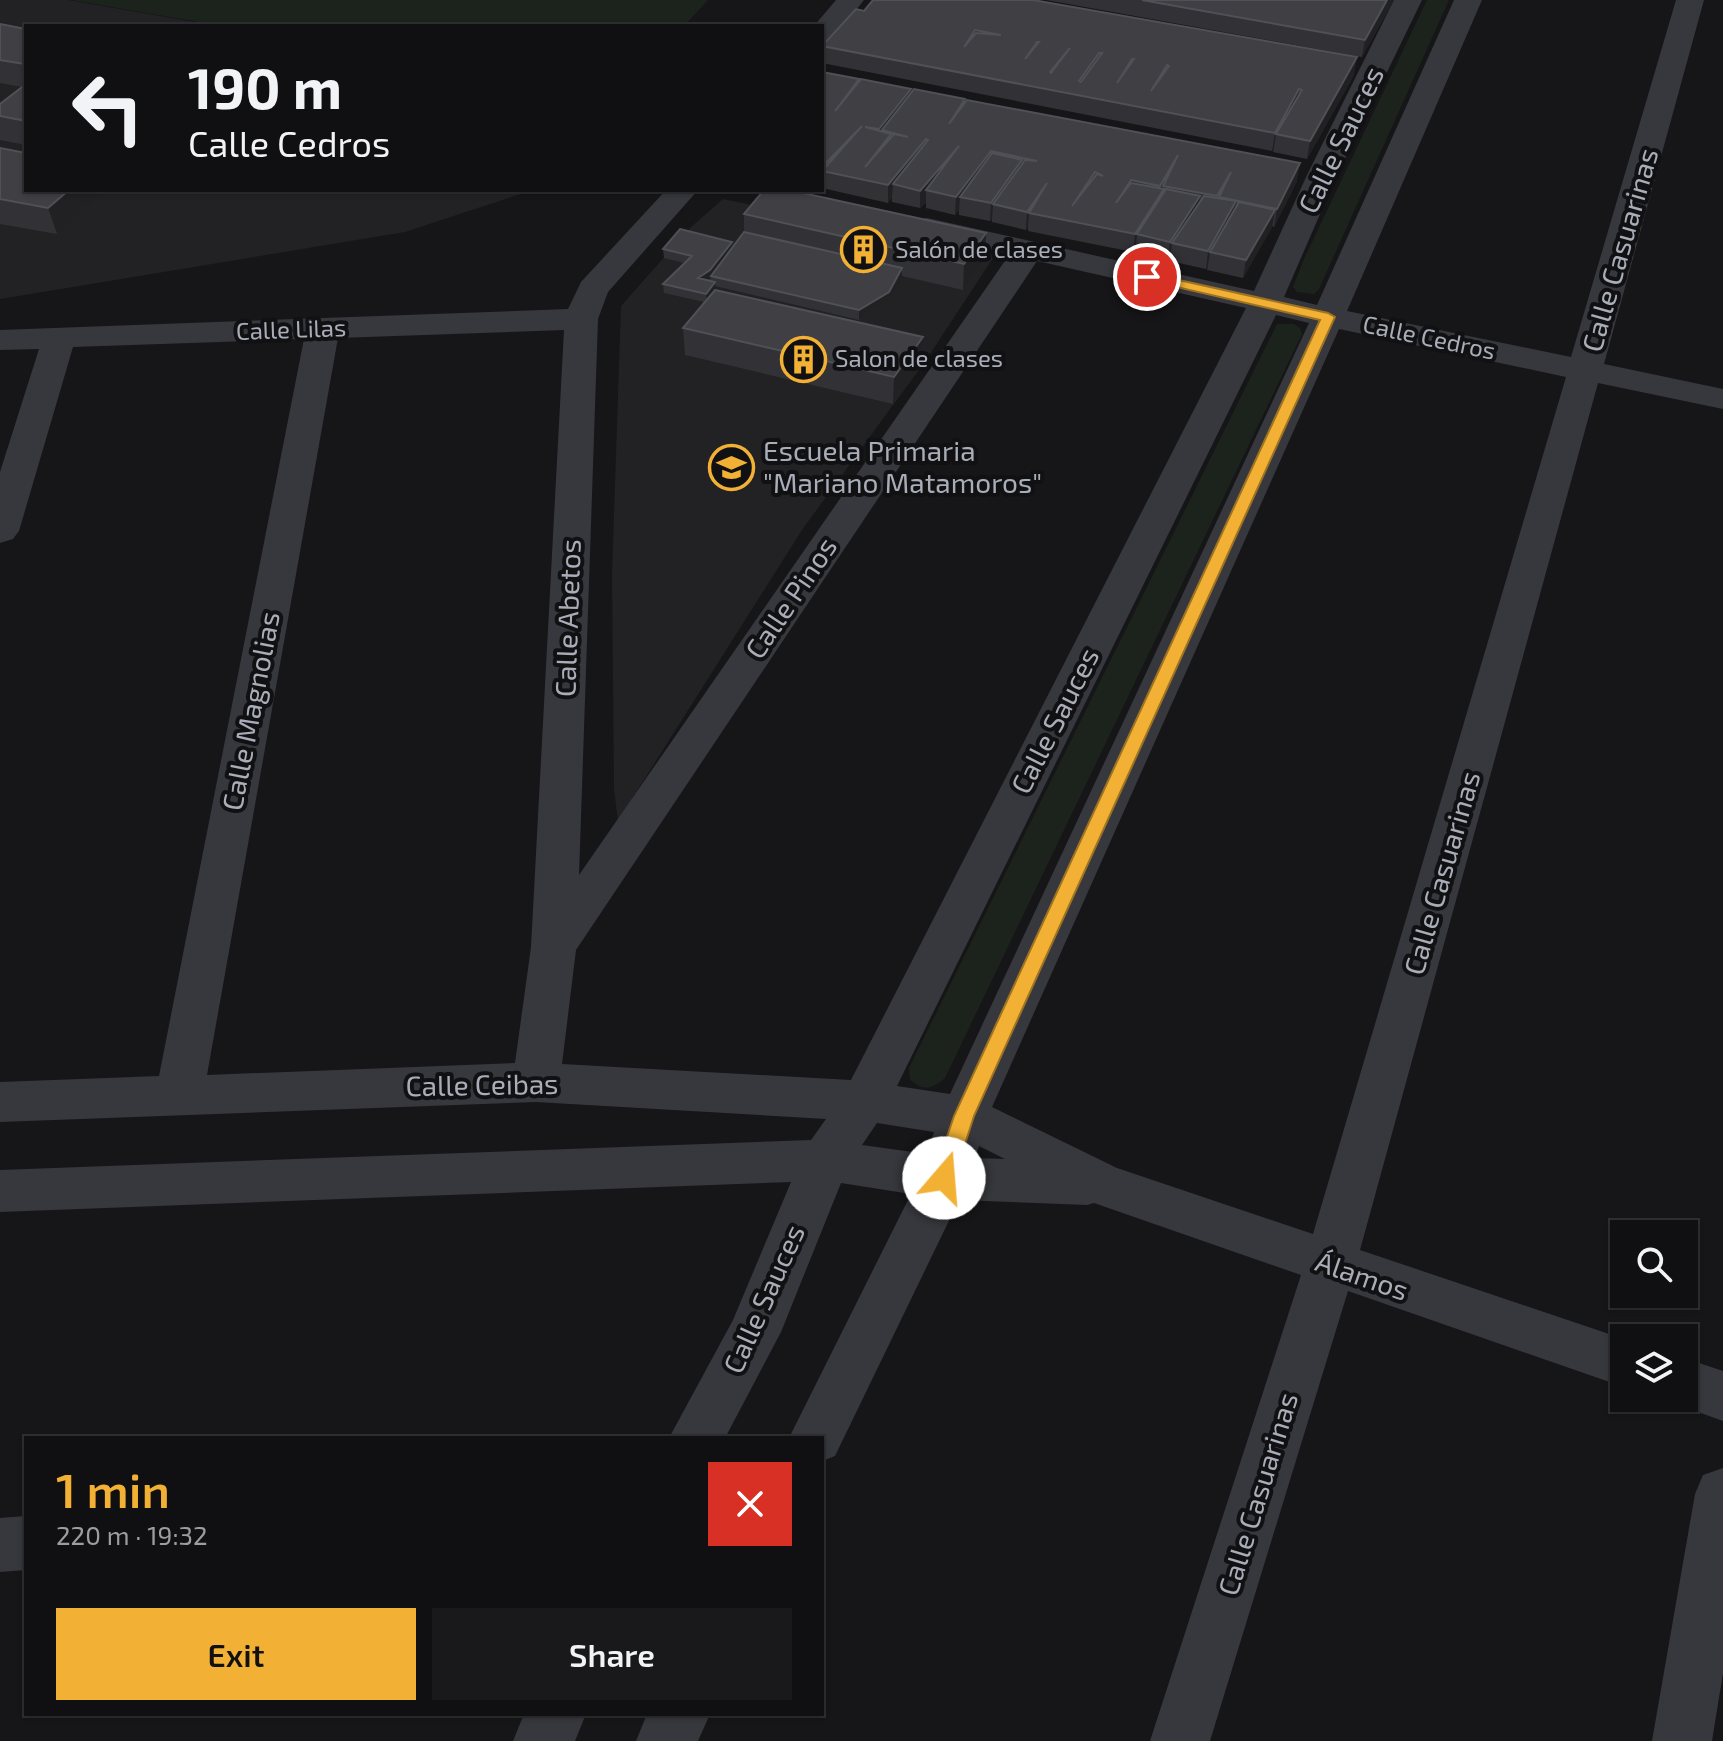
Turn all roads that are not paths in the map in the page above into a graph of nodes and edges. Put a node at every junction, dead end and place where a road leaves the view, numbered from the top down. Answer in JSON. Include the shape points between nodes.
{"nodes":[{"id":1,"x":850,"y":0,"type":"edge"},
{"id":2,"x":1408,"y":0,"type":"edge"},
{"id":3,"x":1468,"y":0,"type":"edge"},
{"id":4,"x":1690,"y":0,"type":"edge"},
{"id":5,"x":824,"y":32,"type":"edge"},
{"id":6,"x":681,"y":192,"type":"edge"},
{"id":7,"x":894,"y":220,"type":"edge"},
{"id":8,"x":1028,"y":250,"type":"junction"},
{"id":9,"x":1265,"y":303,"type":"junction"},
{"id":10,"x":1328,"y":317,"type":"junction"},
{"id":11,"x":581,"y":319,"type":"junction"},
{"id":12,"x":323,"y":328,"type":"junction"},
{"id":13,"x":59,"y":338,"type":"junction"},
{"id":14,"x":0,"y":340,"type":"edge"},
{"id":15,"x":1586,"y":371,"type":"junction"},
{"id":16,"x":1723,"y":399,"type":"edge"},
{"id":17,"x":0,"y":531,"type":"edge"},
{"id":18,"x":554,"y":947,"type":"junction"},
{"id":19,"x":536,"y":1082,"type":"junction"},
{"id":20,"x":180,"y":1093,"type":"junction"},
{"id":21,"x":865,"y":1101,"type":"junction"},
{"id":22,"x":0,"y":1102,"type":"edge"},
{"id":23,"x":964,"y":1116,"type":"junction"},
{"id":24,"x":825,"y":1160,"type":"junction"},
{"id":25,"x":944,"y":1178,"type":"junction"},
{"id":26,"x":1101,"y":1184,"type":"junction"},
{"id":27,"x":0,"y":1191,"type":"edge"},
{"id":28,"x":1330,"y":1265,"type":"junction"},
{"id":29,"x":1610,"y":1358,"type":"edge"},
{"id":30,"x":1698,"y":1388,"type":"edge"},
{"id":31,"x":1723,"y":1396,"type":"edge"},
{"id":32,"x":697,"y":1436,"type":"edge"},
{"id":33,"x":817,"y":1436,"type":"edge"},
{"id":34,"x":1723,"y":1494,"type":"edge"},
{"id":35,"x":24,"y":1543,"type":"edge"},
{"id":36,"x":0,"y":1545,"type":"edge"},
{"id":37,"x":555,"y":1716,"type":"edge"},
{"id":38,"x":679,"y":1716,"type":"edge"},
{"id":39,"x":543,"y":1741,"type":"edge"},
{"id":40,"x":666,"y":1741,"type":"edge"},
{"id":41,"x":1180,"y":1741,"type":"edge"},
{"id":42,"x":1682,"y":1741,"type":"edge"}],
"edges":[{"from":1,"to":5,"type":"street"},
{"from":2,"to":9,"type":"street","name":"Calle Sauces","via":[[1358,68],[1307,172]]},
{"from":3,"to":10,"type":"street","name":"Calle Sauces"},
{"from":4,"to":15,"type":"street","name":"Calle Casuarinas"},
{"from":6,"to":11,"type":"street","name":"Calle Abetos","via":[[593,289]]},
{"from":7,"to":8,"type":"street","name":"Calle Cedros"},
{"from":8,"to":9,"type":"street","name":"Calle Cedros"},
{"from":8,"to":18,"type":"street","name":"Calle Pinos"},
{"from":9,"to":10,"type":"street","name":"Calle Cedros"},
{"from":9,"to":21,"type":"street","name":"Calle Sauces"},
{"from":10,"to":15,"type":"street","name":"Calle Cedros"},
{"from":10,"to":23,"type":"street","name":"Calle Sauces"},
{"from":11,"to":12,"type":"street","name":"Calle Lilas"},
{"from":11,"to":18,"type":"street","name":"Calle Abetos"},
{"from":12,"to":13,"type":"street","name":"Calle Lilas"},
{"from":12,"to":20,"type":"street","name":"Calle Magnolias"},
{"from":13,"to":14,"type":"street","name":"Calle Lilas"},
{"from":13,"to":17,"type":"street"},
{"from":15,"to":16,"type":"street","name":"Calle Cedros"},
{"from":15,"to":28,"type":"street","name":"Calle Casuarinas"},
{"from":18,"to":19,"type":"street","name":"Calle Abetos"},
{"from":19,"to":20,"type":"street","name":"Calle Ceibas"},
{"from":19,"to":21,"type":"street","name":"Calle Ceibas"},
{"from":20,"to":22,"type":"street","name":"Calle Ceibas"},
{"from":21,"to":23,"type":"street","name":"Calle Ceibas"},
{"from":21,"to":24,"type":"street","name":"Calle Sauces"},
{"from":23,"to":25,"type":"street","name":"Calle Sauces"},
{"from":23,"to":26,"type":"street","name":"Álamos"},
{"from":24,"to":25,"type":"street"},
{"from":24,"to":27,"type":"street"},
{"from":24,"to":32,"type":"street","name":"Calle Sauces","via":[[755,1332]]},
{"from":25,"to":26,"type":"street","name":"Álamos"},
{"from":25,"to":33,"type":"street","name":"Calle Sauces"},
{"from":26,"to":28,"type":"street","name":"Álamos"},
{"from":28,"to":29,"type":"street","name":"Álamos"},
{"from":28,"to":41,"type":"street","name":"Calle Casuarinas"},
{"from":30,"to":31,"type":"street"},
{"from":34,"to":42,"type":"street"},
{"from":35,"to":36,"type":"street"},
{"from":37,"to":39,"type":"street"},
{"from":38,"to":40,"type":"street"}]}
